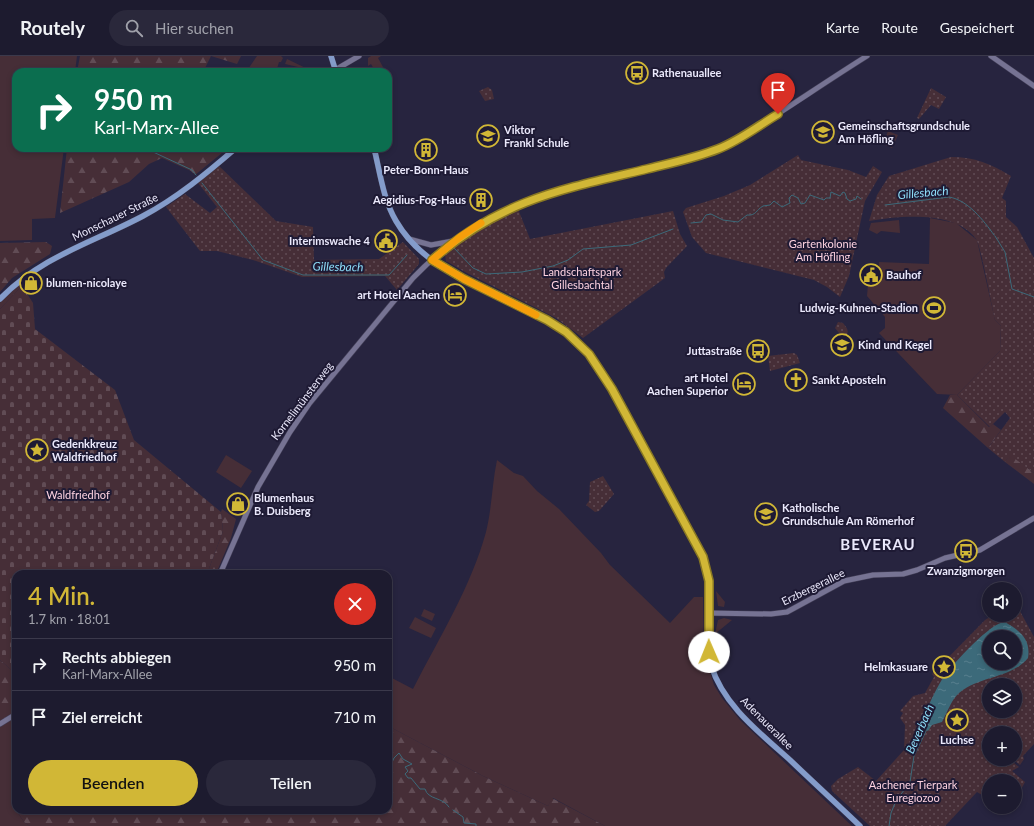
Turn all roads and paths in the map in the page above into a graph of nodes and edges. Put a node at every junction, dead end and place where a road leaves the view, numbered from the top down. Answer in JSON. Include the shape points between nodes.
{"nodes":[{"id":1,"x":331,"y":56,"type":"edge"},
{"id":2,"x":359,"y":56,"type":"edge"},
{"id":3,"x":867,"y":56,"type":"edge"},
{"id":4,"x":991,"y":56,"type":"edge"},
{"id":5,"x":334,"y":68,"type":"edge"},
{"id":6,"x":340,"y":68,"type":"edge"},
{"id":7,"x":1034,"y":86,"type":"edge"},
{"id":8,"x":231,"y":152,"type":"edge"},
{"id":9,"x":375,"y":152,"type":"edge"},
{"id":10,"x":409,"y":239,"type":"junction"},
{"id":11,"x":454,"y":241,"type":"junction"},
{"id":12,"x":432,"y":260,"type":"junction"},
{"id":13,"x":0,"y":299,"type":"edge"},
{"id":14,"x":1034,"y":518,"type":"edge"},
{"id":15,"x":222,"y":570,"type":"edge"},
{"id":16,"x":708,"y":613,"type":"junction"},
{"id":17,"x":12,"y":716,"type":"edge"},
{"id":18,"x":0,"y":724,"type":"edge"},
{"id":19,"x":860,"y":826,"type":"edge"}],
"edges":[{"from":1,"to":5,"type":"main road"},
{"from":2,"to":6,"type":"street"},
{"from":3,"to":11,"type":"street","name":"Kornelimünsterweg","via":[[734,142],[719,149],[542,195],[479,224]]},
{"from":4,"to":7,"type":"street"},
{"from":8,"to":13,"type":"main road","name":"Monschauer Straße","via":[[167,202],[49,260],[21,279]]},
{"from":9,"to":10,"type":"main road","name":"Adenauerallee","via":[[390,210]]},
{"from":10,"to":11,"type":"street","via":[[431,245]]},
{"from":10,"to":12,"type":"main road","name":"Adenauerallee"},
{"from":11,"to":12,"type":"street","name":"Kornelimünsterweg"},
{"from":12,"to":15,"type":"street","name":"Kornelimünsterweg","via":[[413,278],[356,347],[309,404],[290,432],[258,487]]},
{"from":12,"to":16,"type":"main road","name":"Adenauerallee","via":[[556,325],[589,354],[612,389],[699,547],[708,575]]},
{"from":14,"to":16,"type":"street","name":"Erzbergerallee","via":[[980,550],[945,558],[903,574],[873,575],[844,581],[786,612]]},
{"from":16,"to":19,"type":"main road","name":"Adenauerallee","via":[[709,658],[725,694],[742,715]]},
{"from":17,"to":18,"type":"street"}]}
